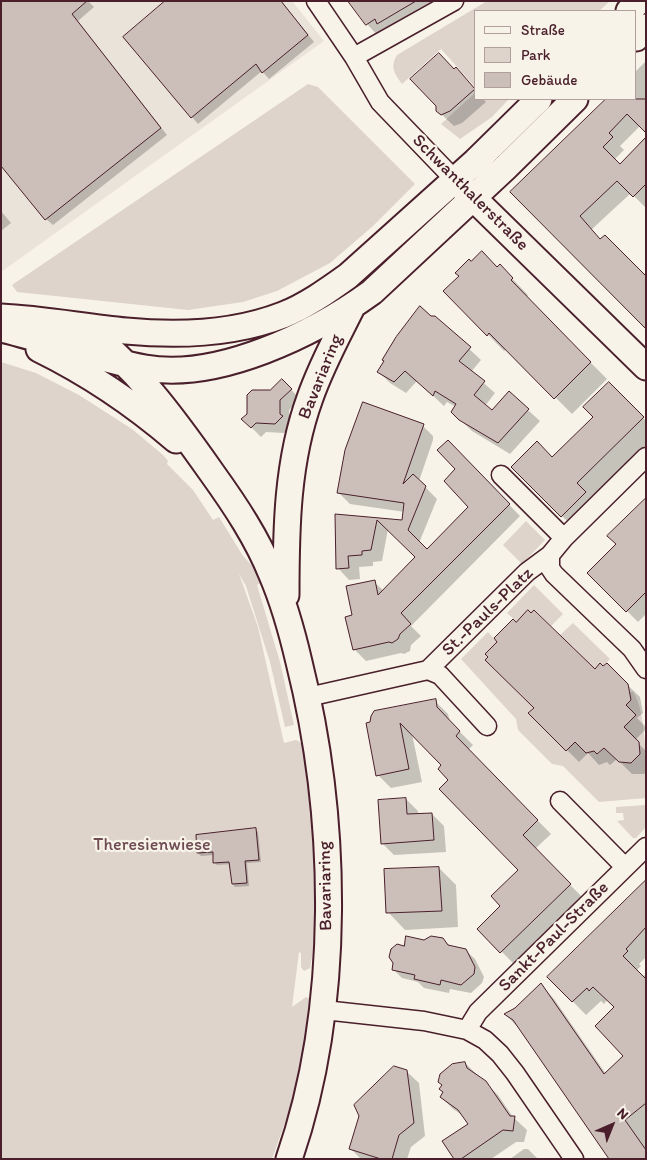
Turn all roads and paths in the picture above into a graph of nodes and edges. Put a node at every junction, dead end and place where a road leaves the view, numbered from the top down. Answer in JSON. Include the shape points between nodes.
{"nodes":[{"id":1,"x":316,"y":1,"type":"edge"},
{"id":2,"x":454,"y":1,"type":"edge"},
{"id":3,"x":639,"y":1,"type":"edge"},
{"id":4,"x":630,"y":10,"type":"edge"},
{"id":5,"x":646,"y":28,"type":"edge"},
{"id":6,"x":637,"y":37,"type":"edge"},
{"id":7,"x":354,"y":57,"type":"junction"},
{"id":8,"x":539,"y":100,"type":"edge"},
{"id":9,"x":574,"y":100,"type":"edge"},
{"id":10,"x":455,"y":180,"type":"junction"},
{"id":11,"x":473,"y":198,"type":"junction"},
{"id":12,"x":352,"y":307,"type":"junction"},
{"id":13,"x":1,"y":317,"type":"edge"},
{"id":14,"x":82,"y":326,"type":"junction"},
{"id":15,"x":1,"y":330,"type":"edge"},
{"id":16,"x":160,"y":333,"type":"junction"},
{"id":17,"x":125,"y":363,"type":"junction"},
{"id":18,"x":646,"y":367,"type":"edge"},
{"id":19,"x":119,"y":396,"type":"junction"},
{"id":20,"x":646,"y":457,"type":"edge"},
{"id":21,"x":213,"y":474,"type":"junction"},
{"id":22,"x":501,"y":475,"type":"dead end"},
{"id":23,"x":564,"y":538,"type":"junction"},
{"id":24,"x":550,"y":555,"type":"junction"},
{"id":25,"x":286,"y":612,"type":"junction"},
{"id":26,"x":646,"y":669,"type":"edge"},
{"id":27,"x":428,"y":670,"type":"junction"},
{"id":28,"x":308,"y":697,"type":"junction"},
{"id":29,"x":487,"y":726,"type":"dead end"},
{"id":30,"x":560,"y":801,"type":"dead end"},
{"id":31,"x":646,"y":847,"type":"edge"},
{"id":32,"x":625,"y":867,"type":"junction"},
{"id":33,"x":324,"y":1010,"type":"junction"},
{"id":34,"x":467,"y":1030,"type":"junction"},
{"id":35,"x":289,"y":1159,"type":"edge"},
{"id":36,"x":574,"y":1159,"type":"edge"}],
"edges":[{"from":1,"to":7,"type":"street","name":"Schwanthalerstraße"},
{"from":2,"to":7,"type":"street"},
{"from":3,"to":4,"type":"main road"},
{"from":5,"to":6,"type":"main road"},
{"from":7,"to":10,"type":"street","name":"Schwanthalerstraße","via":[[380,102]]},
{"from":8,"to":10,"type":"main road"},
{"from":9,"to":11,"type":"main road","name":"Bavariaring"},
{"from":10,"to":11,"type":"main road","name":"Schwanthalerstraße"},
{"from":10,"to":16,"type":"main road","via":[[348,276],[305,304],[264,322],[216,331]]},
{"from":11,"to":12,"type":"main road","name":"Bavariaring"},
{"from":11,"to":18,"type":"main road","name":"Schwanthalerstraße"},
{"from":12,"to":17,"type":"main road","via":[[292,338],[226,363],[176,370]]},
{"from":12,"to":25,"type":"main road","name":"Bavariaring","via":[[310,398],[295,456],[288,512]]},
{"from":13,"to":14,"type":"main road"},
{"from":14,"to":16,"type":"main road"},
{"from":14,"to":17,"type":"main road","name":"Bavariaring"},
{"from":15,"to":17,"type":"main road"},
{"from":15,"to":19,"type":"main road","name":"Bavariaring","via":[[42,350]]},
{"from":16,"to":17,"type":"main road","via":[[137,348]]},
{"from":17,"to":19,"type":"main road","via":[[118,376]]},
{"from":17,"to":21,"type":"main road","name":"Bavariaring"},
{"from":19,"to":21,"type":"main road","name":"Bavariaring","via":[[161,427]]},
{"from":20,"to":23,"type":"street","name":"St.-Pauls-Platz"},
{"from":21,"to":25,"type":"main road","name":"Bavariaring","via":[[262,551]]},
{"from":22,"to":23,"type":"street"},
{"from":23,"to":24,"type":"street","name":"St.-Pauls-Platz"},
{"from":24,"to":26,"type":"street","via":[[550,568],[554,574],[636,654]]},
{"from":24,"to":27,"type":"street","name":"St.-Pauls-Platz","via":[[527,572]]},
{"from":25,"to":28,"type":"main road","name":"Bavariaring"},
{"from":27,"to":28,"type":"street"},
{"from":27,"to":29,"type":"street","via":[[440,675]]},
{"from":28,"to":33,"type":"main road","name":"Bavariaring","via":[[322,786],[328,871]]},
{"from":30,"to":32,"type":"street"},
{"from":31,"to":32,"type":"street","name":"Sankt-Paul-Straße"},
{"from":32,"to":34,"type":"street","name":"Sankt-Paul-Straße","via":[[478,1012]]},
{"from":33,"to":34,"type":"street","via":[[424,1021]]},
{"from":33,"to":35,"type":"main road","name":"Bavariaring","via":[[307,1099]]},
{"from":34,"to":36,"type":"street","via":[[500,1054]]}]}
